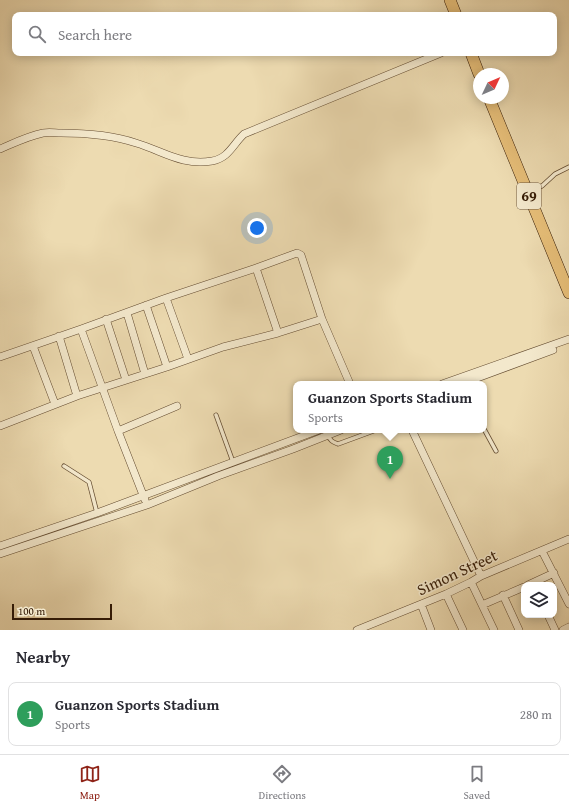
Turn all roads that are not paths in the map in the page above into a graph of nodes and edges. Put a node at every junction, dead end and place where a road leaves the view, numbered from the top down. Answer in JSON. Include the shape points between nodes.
{"nodes":[{"id":1,"x":450,"y":0,"type":"edge"},
{"id":2,"x":455,"y":12,"type":"edge"},
{"id":3,"x":434,"y":56,"type":"edge"},
{"id":4,"x":472,"y":56,"type":"edge"},
{"id":5,"x":477,"y":68,"type":"edge"},
{"id":6,"x":491,"y":104,"type":"edge"},
{"id":7,"x":0,"y":149,"type":"edge"},
{"id":8,"x":569,"y":167,"type":"edge"},
{"id":9,"x":526,"y":191,"type":"junction"},
{"id":10,"x":256,"y":268,"type":"junction"},
{"id":11,"x":569,"y":293,"type":"edge"},
{"id":12,"x":166,"y":298,"type":"junction"},
{"id":13,"x":146,"y":305,"type":"junction"},
{"id":14,"x":127,"y":313,"type":"junction"},
{"id":15,"x":106,"y":319,"type":"junction"},
{"id":16,"x":322,"y":319,"type":"junction"},
{"id":17,"x":81,"y":329,"type":"junction"},
{"id":18,"x":278,"y":334,"type":"junction"},
{"id":19,"x":59,"y":336,"type":"junction"},
{"id":20,"x":569,"y":339,"type":"edge"},
{"id":21,"x":569,"y":344,"type":"edge"},
{"id":22,"x":33,"y":346,"type":"junction"},
{"id":23,"x":0,"y":357,"type":"edge"},
{"id":24,"x":188,"y":359,"type":"junction"},
{"id":25,"x":167,"y":367,"type":"junction"},
{"id":26,"x":145,"y":374,"type":"junction"},
{"id":27,"x":472,"y":377,"type":"junction"},
{"id":28,"x":126,"y":380,"type":"junction"},
{"id":29,"x":349,"y":381,"type":"edge"},
{"id":30,"x":455,"y":381,"type":"edge"},
{"id":31,"x":467,"y":381,"type":"edge"},
{"id":32,"x":102,"y":388,"type":"junction"},
{"id":33,"x":77,"y":396,"type":"junction"},
{"id":34,"x":55,"y":404,"type":"junction"},
{"id":35,"x":177,"y":406,"type":"dead end"},
{"id":36,"x":216,"y":415,"type":"dead end"},
{"id":37,"x":0,"y":426,"type":"edge"},
{"id":38,"x":118,"y":431,"type":"junction"},
{"id":39,"x":311,"y":433,"type":"edge"},
{"id":40,"x":333,"y":433,"type":"edge"},
{"id":41,"x":368,"y":433,"type":"edge"},
{"id":42,"x":413,"y":433,"type":"edge"},
{"id":43,"x":486,"y":433,"type":"edge"},
{"id":44,"x":328,"y":435,"type":"junction"},
{"id":45,"x":496,"y":451,"type":"dead end"},
{"id":46,"x":233,"y":462,"type":"junction"},
{"id":47,"x":64,"y":466,"type":"dead end"},
{"id":48,"x":143,"y":496,"type":"junction"},
{"id":49,"x":147,"y":504,"type":"junction"},
{"id":50,"x":96,"y":513,"type":"junction"},
{"id":51,"x":78,"y":523,"type":"junction"},
{"id":52,"x":569,"y":540,"type":"edge"},
{"id":53,"x":0,"y":546,"type":"edge"},
{"id":54,"x":542,"y":551,"type":"junction"},
{"id":55,"x":0,"y":554,"type":"edge"},
{"id":56,"x":554,"y":573,"type":"junction"},
{"id":57,"x":481,"y":576,"type":"junction"},
{"id":58,"x":471,"y":582,"type":"junction"},
{"id":59,"x":536,"y":582,"type":"edge"},
{"id":60,"x":521,"y":588,"type":"edge"},
{"id":61,"x":446,"y":594,"type":"junction"},
{"id":62,"x":502,"y":595,"type":"junction"},
{"id":63,"x":421,"y":604,"type":"junction"},
{"id":64,"x":569,"y":604,"type":"edge"},
{"id":65,"x":482,"y":605,"type":"junction"},
{"id":66,"x":549,"y":618,"type":"edge"},
{"id":67,"x":569,"y":627,"type":"edge"},
{"id":68,"x":357,"y":630,"type":"edge"},
{"id":69,"x":430,"y":630,"type":"edge"},
{"id":70,"x":463,"y":630,"type":"edge"},
{"id":71,"x":494,"y":630,"type":"edge"},
{"id":72,"x":519,"y":630,"type":"edge"},
{"id":73,"x":555,"y":630,"type":"edge"},
{"id":74,"x":564,"y":630,"type":"edge"}],
"edges":[{"from":1,"to":2,"type":"main road"},
{"from":3,"to":7,"type":"street","via":[[244,134],[226,155],[213,161],[177,159],[112,136],[73,133],[43,133]]},
{"from":4,"to":5,"type":"main road"},
{"from":6,"to":9,"type":"main road","number":"69"},
{"from":8,"to":9,"type":"lane","via":[[555,174],[542,186]]},
{"from":9,"to":11,"type":"main road","number":"69"},
{"from":10,"to":12,"type":"street"},
{"from":10,"to":16,"type":"street","via":[[293,253],[301,255]]},
{"from":10,"to":18,"type":"street"},
{"from":12,"to":13,"type":"street"},
{"from":12,"to":24,"type":"street"},
{"from":13,"to":14,"type":"street"},
{"from":13,"to":25,"type":"street"},
{"from":14,"to":15,"type":"street"},
{"from":14,"to":26,"type":"street"},
{"from":15,"to":17,"type":"street"},
{"from":15,"to":28,"type":"street"},
{"from":16,"to":18,"type":"street"},
{"from":16,"to":29,"type":"street"},
{"from":17,"to":19,"type":"street"},
{"from":17,"to":32,"type":"street"},
{"from":18,"to":24,"type":"street","via":[[223,347]]},
{"from":19,"to":22,"type":"street"},
{"from":19,"to":33,"type":"street"},
{"from":20,"to":27,"type":"street"},
{"from":21,"to":27,"type":"street"},
{"from":22,"to":23,"type":"street"},
{"from":22,"to":34,"type":"street"},
{"from":24,"to":25,"type":"street"},
{"from":25,"to":26,"type":"street"},
{"from":26,"to":28,"type":"street"},
{"from":27,"to":30,"type":"street"},
{"from":27,"to":31,"type":"street"},
{"from":28,"to":32,"type":"street"},
{"from":32,"to":33,"type":"street"},
{"from":32,"to":38,"type":"street"},
{"from":33,"to":34,"type":"street"},
{"from":34,"to":37,"type":"street"},
{"from":35,"to":38,"type":"street"},
{"from":36,"to":46,"type":"lane"},
{"from":38,"to":48,"type":"street"},
{"from":39,"to":46,"type":"street"},
{"from":40,"to":44,"type":"street"},
{"from":41,"to":44,"type":"lane","via":[[338,444],[332,442]]},
{"from":42,"to":57,"type":"street"},
{"from":43,"to":45,"type":"lane"},
{"from":44,"to":49,"type":"street"},
{"from":46,"to":48,"type":"street"},
{"from":47,"to":50,"type":"lane","via":[[90,482]]},
{"from":48,"to":49,"type":"street"},
{"from":48,"to":50,"type":"street"},
{"from":49,"to":51,"type":"street"},
{"from":50,"to":51,"type":"street"},
{"from":51,"to":53,"type":"street"},
{"from":51,"to":55,"type":"street"},
{"from":52,"to":54,"type":"street","name":"Simon Street"},
{"from":54,"to":56,"type":"street"},
{"from":54,"to":57,"type":"street","name":"Simon Street"},
{"from":56,"to":59,"type":"street"},
{"from":56,"to":64,"type":"street"},
{"from":57,"to":58,"type":"street","name":"Simon Street"},
{"from":58,"to":61,"type":"street","name":"Simon Street"},
{"from":58,"to":65,"type":"street"},
{"from":60,"to":62,"type":"street"},
{"from":61,"to":63,"type":"street","name":"Simon Street"},
{"from":61,"to":70,"type":"street"},
{"from":62,"to":65,"type":"street"},
{"from":62,"to":72,"type":"street"},
{"from":63,"to":68,"type":"street","name":"Simon Street"},
{"from":63,"to":69,"type":"street"},
{"from":65,"to":71,"type":"street"},
{"from":66,"to":73,"type":"street"},
{"from":67,"to":74,"type":"street"}]}
